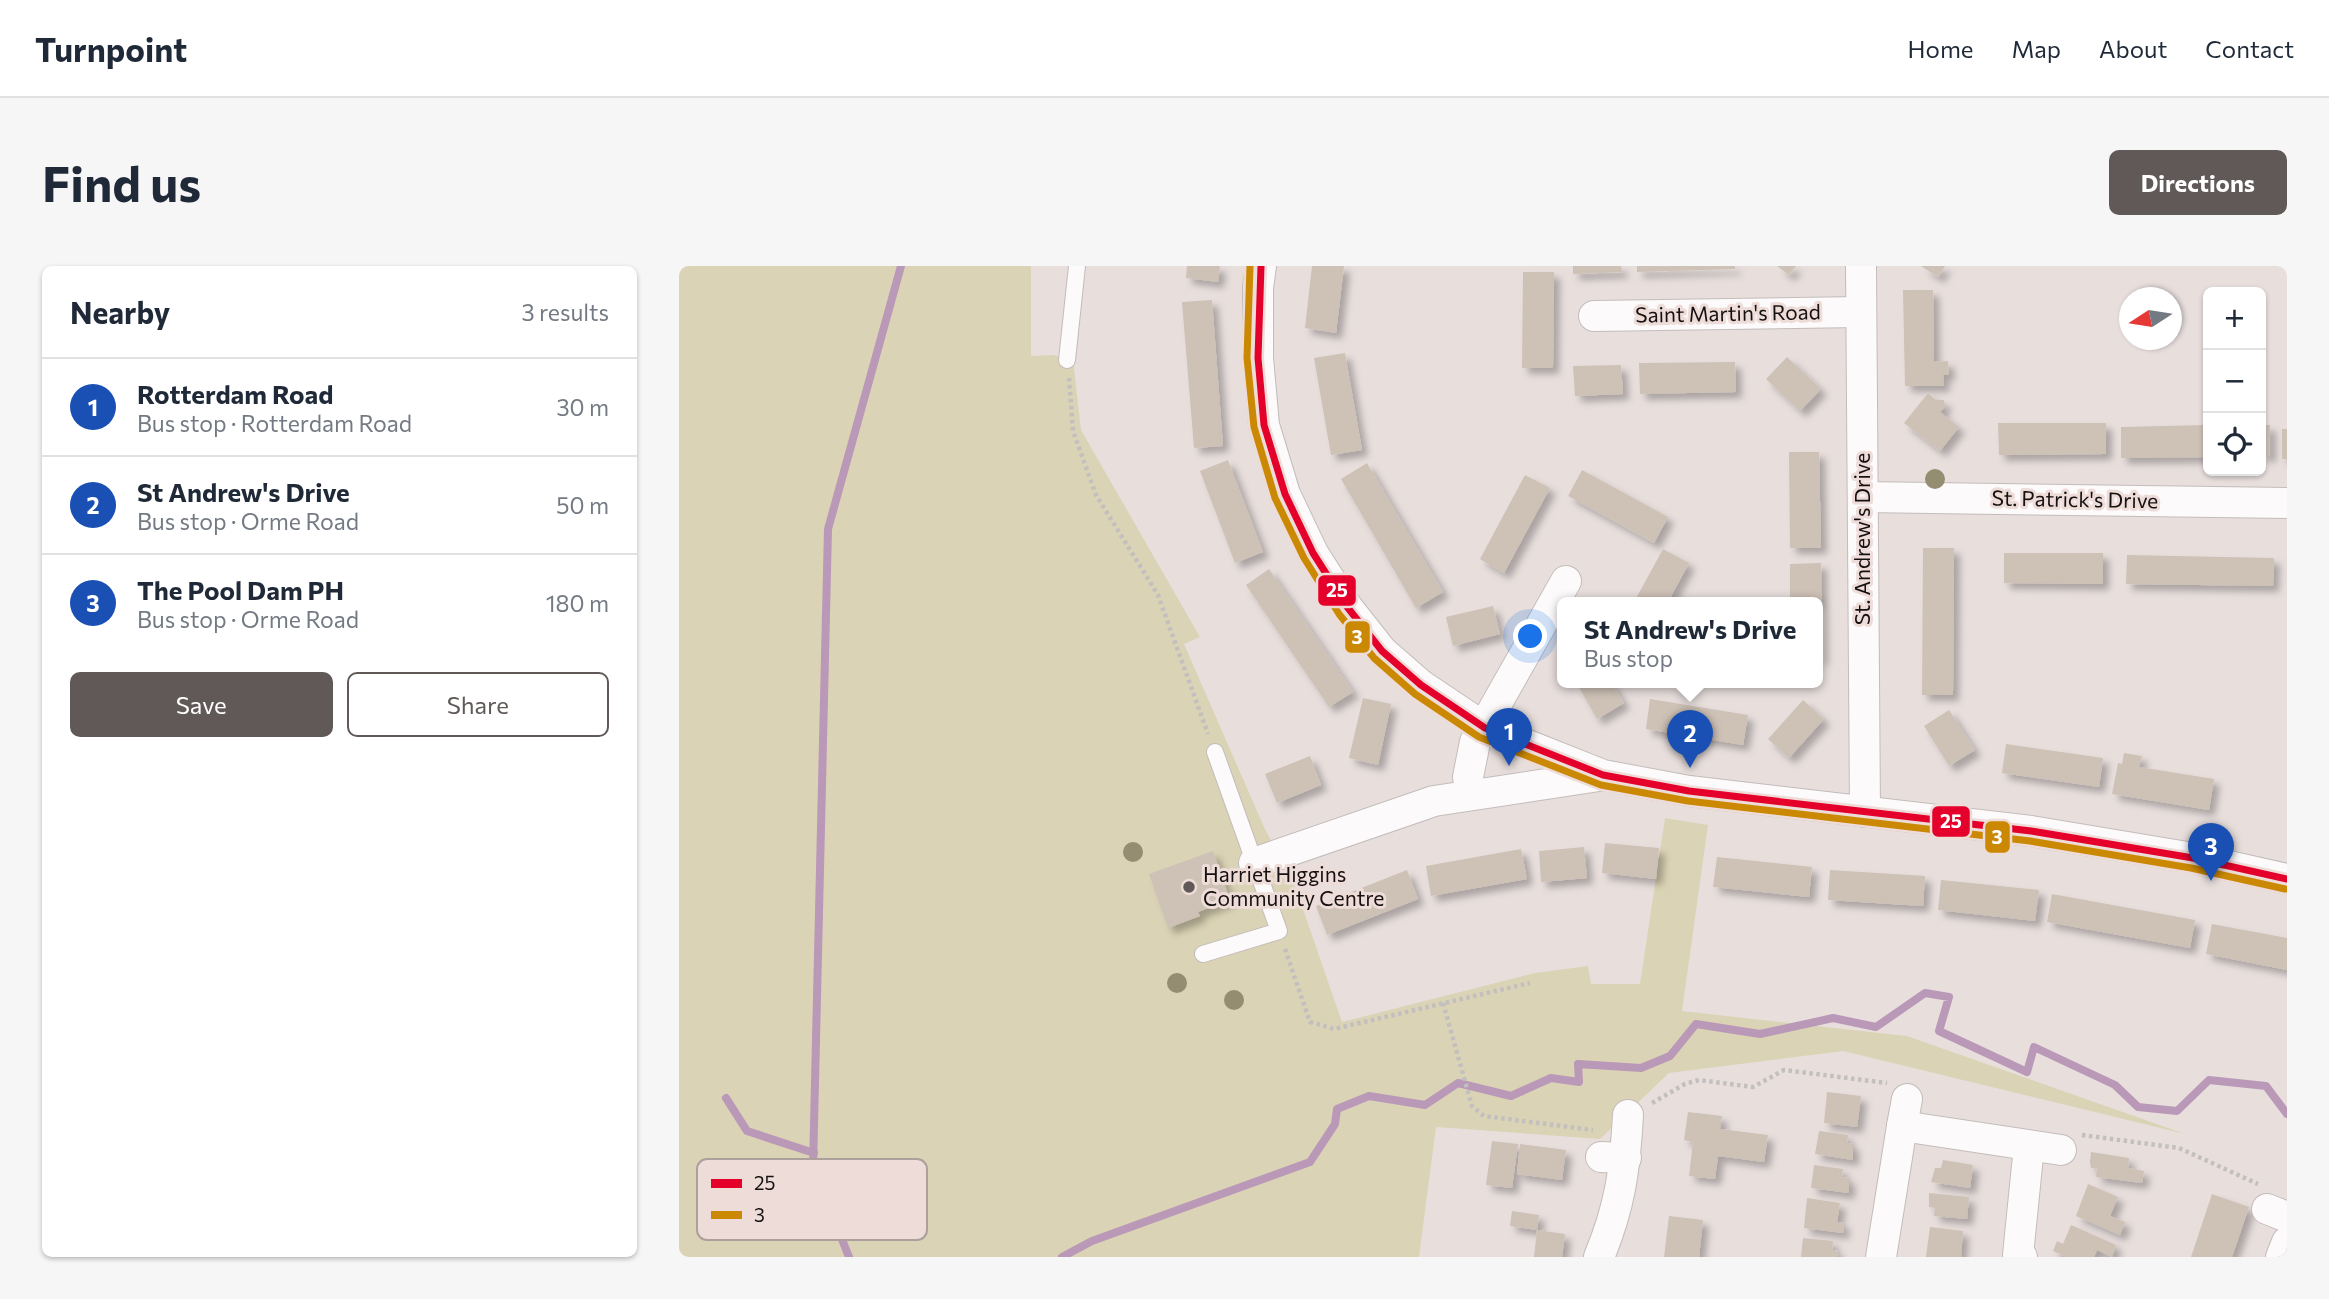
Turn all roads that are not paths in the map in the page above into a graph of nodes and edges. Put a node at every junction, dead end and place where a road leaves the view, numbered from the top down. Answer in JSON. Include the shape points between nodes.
{"nodes":[{"id":1,"x":1077,"y":266,"type":"edge"},
{"id":2,"x":1262,"y":266,"type":"edge"},
{"id":3,"x":1861,"y":266,"type":"edge"},
{"id":4,"x":1861,"y":312,"type":"junction"},
{"id":5,"x":1594,"y":316,"type":"dead end"},
{"id":6,"x":1067,"y":360,"type":"road end"},
{"id":7,"x":1863,"y":497,"type":"junction"},
{"id":8,"x":2287,"y":503,"type":"edge"},
{"id":9,"x":1566,"y":581,"type":"dead end"},
{"id":10,"x":1557,"y":597,"type":"edge"},
{"id":11,"x":1557,"y":597,"type":"edge"},
{"id":12,"x":1485,"y":728,"type":"junction"},
{"id":13,"x":1215,"y":752,"type":"road end"},
{"id":14,"x":1603,"y":775,"type":"junction"},
{"id":15,"x":1470,"y":793,"type":"junction"},
{"id":16,"x":1865,"y":812,"type":"junction"},
{"id":17,"x":1254,"y":863,"type":"junction"},
{"id":18,"x":2287,"y":878,"type":"edge"},
{"id":19,"x":1203,"y":954,"type":"dead end"},
{"id":20,"x":1628,"y":1115,"type":"dead end"},
{"id":21,"x":2029,"y":1146,"type":"junction"},
{"id":22,"x":2061,"y":1150,"type":"dead end"},
{"id":23,"x":2287,"y":1242,"type":"edge"},
{"id":24,"x":1599,"y":1257,"type":"edge"},
{"id":25,"x":1881,"y":1257,"type":"edge"},
{"id":26,"x":2022,"y":1257,"type":"edge"},
{"id":27,"x":2281,"y":1257,"type":"edge"}],
"edges":[{"from":1,"to":6,"type":"lane"},
{"from":2,"to":12,"type":"street","via":[[1258,358],[1264,425],[1290,506],[1348,608],[1382,650],[1421,685]]},
{"from":3,"to":4,"type":"street","name":"St. Andrew's Drive"},
{"from":4,"to":5,"type":"street","name":"Saint Martin's Road"},
{"from":4,"to":7,"type":"street","name":"St. Andrew's Drive"},
{"from":7,"to":8,"type":"street","name":"St. Patrick's Drive"},
{"from":7,"to":16,"type":"street","name":"St. Andrew's Drive"},
{"from":9,"to":10,"type":"street"},
{"from":11,"to":12,"type":"street"},
{"from":12,"to":14,"type":"street"},
{"from":12,"to":15,"type":"street","via":[[1475,742],[1468,777]]},
{"from":13,"to":17,"type":"lane"},
{"from":14,"to":15,"type":"street"},
{"from":14,"to":16,"type":"street","via":[[1689,791]]},
{"from":15,"to":17,"type":"street"},
{"from":16,"to":18,"type":"street","via":[[2031,831]]},
{"from":17,"to":19,"type":"lane","via":[[1279,931]]},
{"from":20,"to":24,"type":"street","via":[[1613,1158],[1616,1214]]},
{"from":21,"to":22,"type":"street"},
{"from":21,"to":25,"type":"street","via":[[1905,1112]]},
{"from":21,"to":26,"type":"street","via":[[2018,1255]]},
{"from":23,"to":27,"type":"street"}]}
